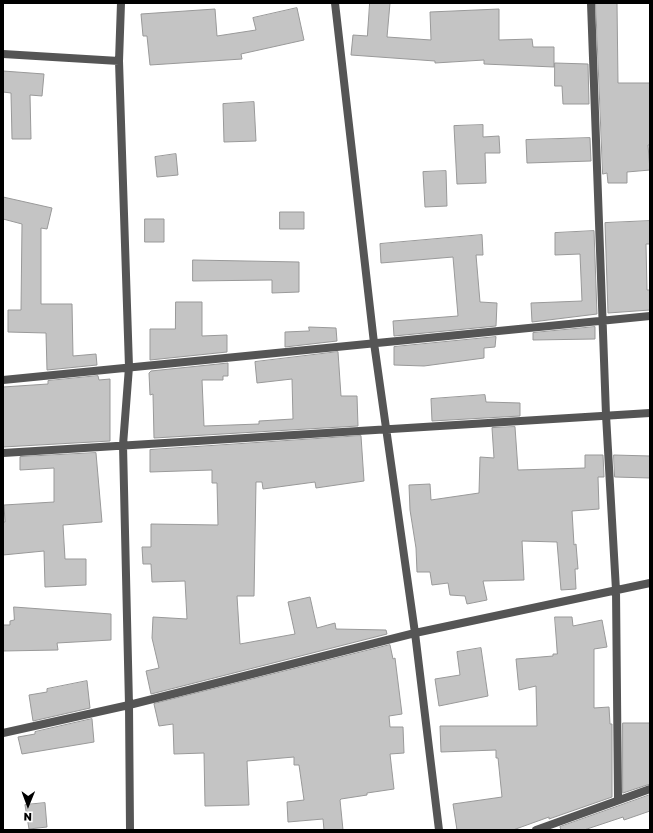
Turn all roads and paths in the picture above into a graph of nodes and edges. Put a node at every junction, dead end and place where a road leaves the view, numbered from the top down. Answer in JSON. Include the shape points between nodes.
{"nodes":[{"id":1,"x":121,"y":3,"type":"edge"},
{"id":2,"x":335,"y":3,"type":"edge"},
{"id":3,"x":592,"y":3,"type":"edge"},
{"id":4,"x":3,"y":54,"type":"edge"},
{"id":5,"x":119,"y":62,"type":"junction"},
{"id":6,"x":650,"y":316,"type":"edge"},
{"id":7,"x":604,"y":320,"type":"junction"},
{"id":8,"x":374,"y":343,"type":"junction"},
{"id":9,"x":129,"y":367,"type":"junction"},
{"id":10,"x":3,"y":380,"type":"edge"},
{"id":11,"x":650,"y":413,"type":"edge"},
{"id":12,"x":606,"y":415,"type":"junction"},
{"id":13,"x":386,"y":429,"type":"junction"},
{"id":14,"x":123,"y":445,"type":"junction"},
{"id":15,"x":3,"y":453,"type":"edge"},
{"id":16,"x":650,"y":583,"type":"edge"},
{"id":17,"x":616,"y":590,"type":"junction"},
{"id":18,"x":415,"y":633,"type":"junction"},
{"id":19,"x":129,"y":705,"type":"junction"},
{"id":20,"x":3,"y":733,"type":"edge"},
{"id":21,"x":650,"y":789,"type":"edge"},
{"id":22,"x":618,"y":799,"type":"junction"},
{"id":23,"x":130,"y":830,"type":"edge"},
{"id":24,"x":439,"y":830,"type":"edge"},
{"id":25,"x":536,"y":830,"type":"edge"}],
"edges":[{"from":1,"to":5,"type":"street"},
{"from":2,"to":8,"type":"street"},
{"from":3,"to":7,"type":"street"},
{"from":4,"to":5,"type":"street"},
{"from":5,"to":9,"type":"street"},
{"from":6,"to":7,"type":"street"},
{"from":7,"to":8,"type":"street"},
{"from":7,"to":12,"type":"street"},
{"from":8,"to":9,"type":"street"},
{"from":8,"to":13,"type":"street"},
{"from":9,"to":10,"type":"street"},
{"from":9,"to":14,"type":"street"},
{"from":11,"to":12,"type":"street"},
{"from":12,"to":13,"type":"street"},
{"from":12,"to":17,"type":"street"},
{"from":13,"to":14,"type":"street"},
{"from":13,"to":18,"type":"street"},
{"from":14,"to":15,"type":"street"},
{"from":14,"to":19,"type":"street"},
{"from":16,"to":17,"type":"street"},
{"from":17,"to":18,"type":"street"},
{"from":17,"to":22,"type":"street"},
{"from":18,"to":19,"type":"street"},
{"from":18,"to":24,"type":"street"},
{"from":19,"to":20,"type":"street"},
{"from":19,"to":23,"type":"street"},
{"from":21,"to":22,"type":"street"},
{"from":22,"to":25,"type":"street"}]}
